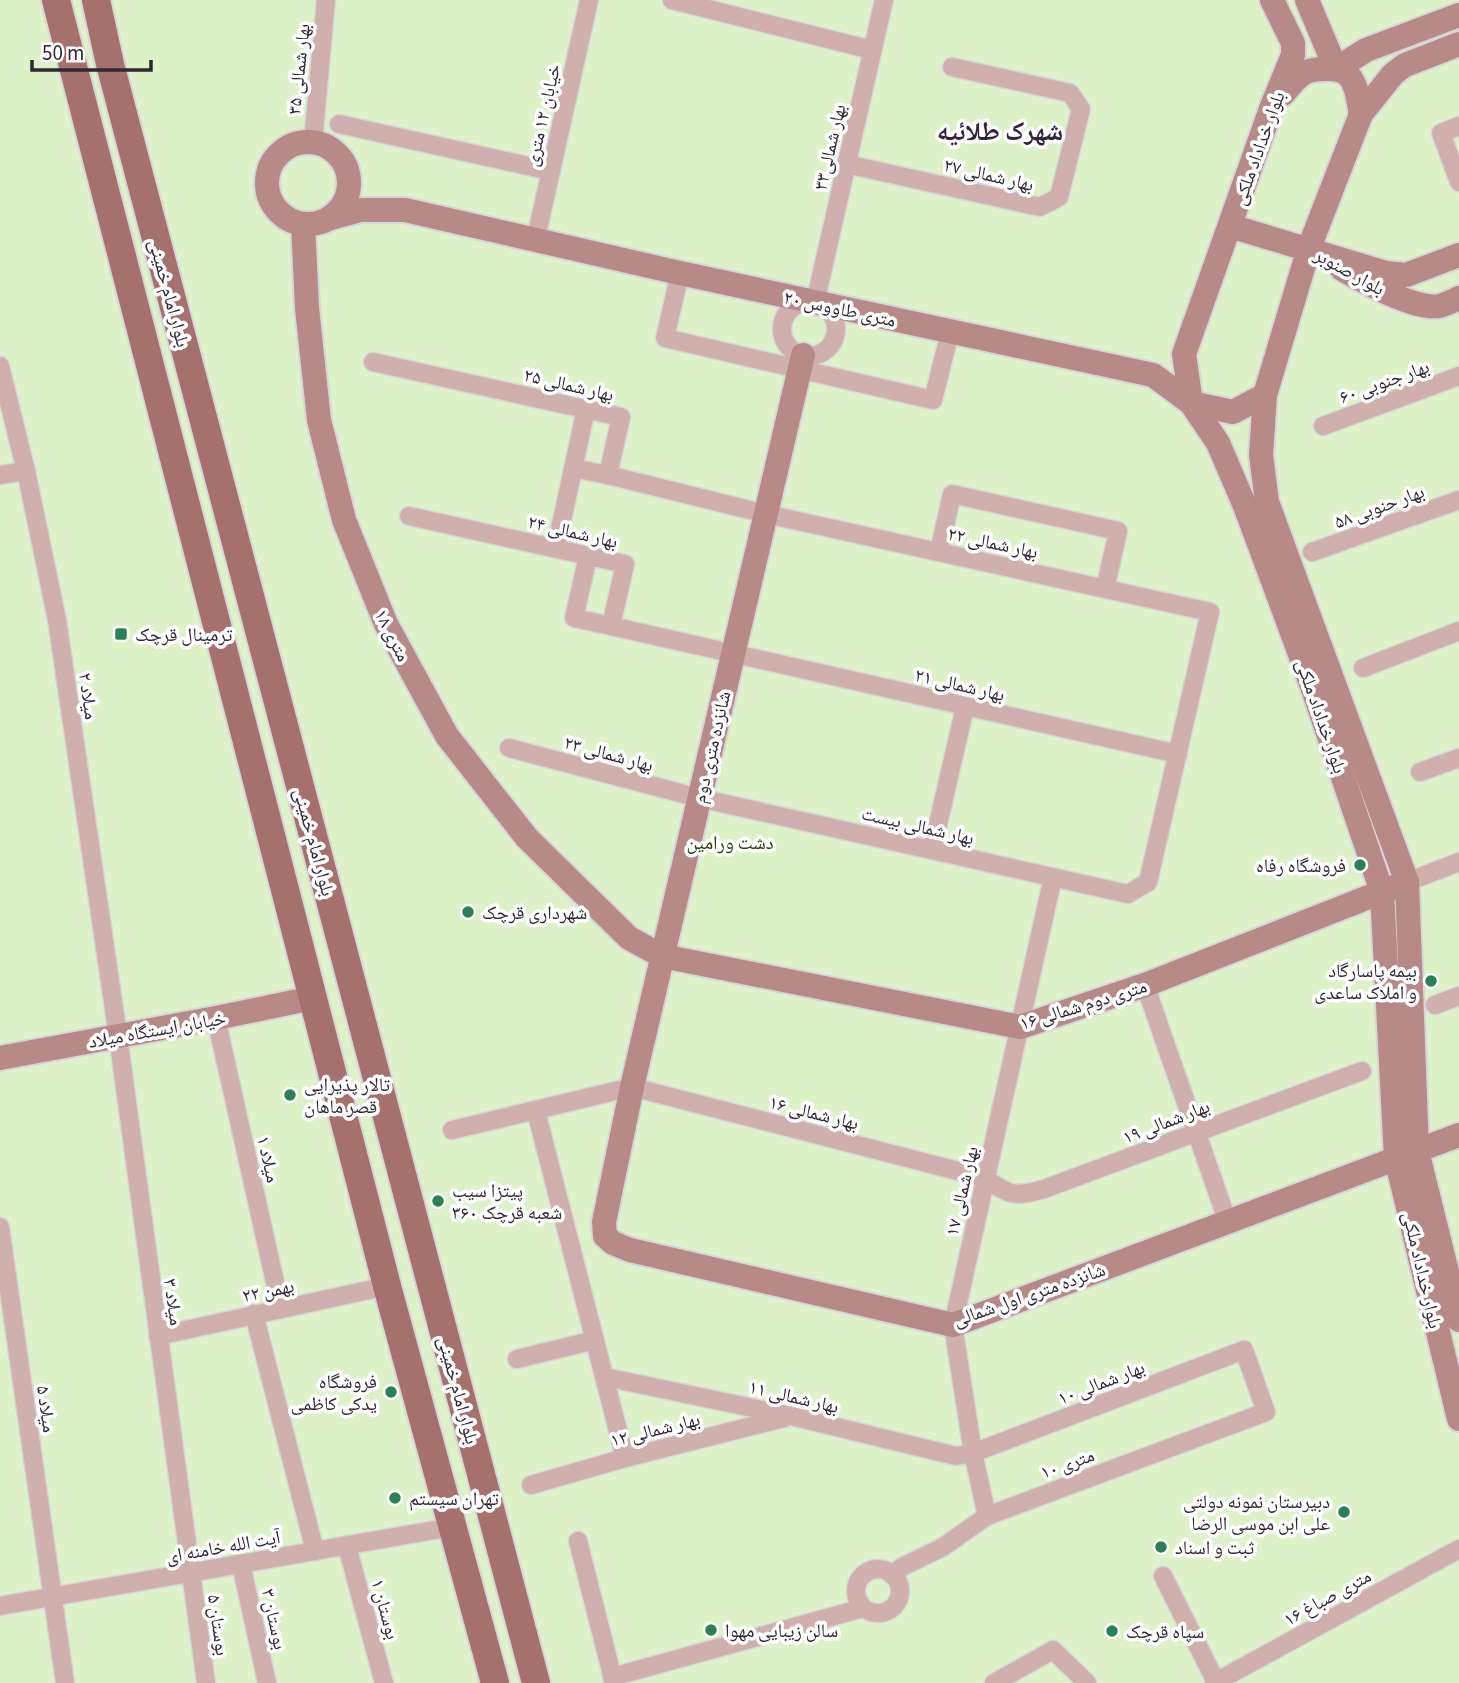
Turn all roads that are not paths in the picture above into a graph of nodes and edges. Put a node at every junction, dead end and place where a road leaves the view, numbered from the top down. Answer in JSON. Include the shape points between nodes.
{"nodes":[{"id":1,"x":326,"y":0,"type":"edge"},
{"id":2,"x":589,"y":0,"type":"edge"},
{"id":3,"x":672,"y":0,"type":"edge"},
{"id":4,"x":884,"y":0,"type":"edge"},
{"id":5,"x":1272,"y":0,"type":"edge"},
{"id":6,"x":1307,"y":0,"type":"edge"},
{"id":7,"x":97,"y":2,"type":"edge"},
{"id":8,"x":54,"y":7,"type":"edge"},
{"id":9,"x":1459,"y":15,"type":"edge"},
{"id":10,"x":1459,"y":44,"type":"edge"},
{"id":11,"x":872,"y":50,"type":"junction"},
{"id":12,"x":951,"y":67,"type":"dead end"},
{"id":13,"x":1336,"y":69,"type":"junction"},
{"id":14,"x":1272,"y":106,"type":"junction"},
{"id":15,"x":1361,"y":114,"type":"junction"},
{"id":16,"x":339,"y":124,"type":"dead end"},
{"id":17,"x":1459,"y":126,"type":"edge"},
{"id":18,"x":313,"y":142,"type":"junction"},
{"id":19,"x":846,"y":164,"type":"junction"},
{"id":20,"x":346,"y":167,"type":"junction"},
{"id":21,"x":551,"y":171,"type":"junction"},
{"id":22,"x":1459,"y":183,"type":"edge"},
{"id":23,"x":405,"y":210,"type":"junction"},
{"id":24,"x":331,"y":218,"type":"junction"},
{"id":25,"x":303,"y":224,"type":"junction"},
{"id":26,"x":1230,"y":226,"type":"junction"},
{"id":27,"x":536,"y":239,"type":"junction"},
{"id":28,"x":1309,"y":248,"type":"junction"},
{"id":29,"x":1459,"y":255,"type":"edge"},
{"id":30,"x":680,"y":273,"type":"junction"},
{"id":31,"x":1459,"y":298,"type":"edge"},
{"id":32,"x":815,"y":303,"type":"junction"},
{"id":33,"x":950,"y":332,"type":"junction"},
{"id":34,"x":1184,"y":354,"type":"junction"},
{"id":35,"x":373,"y":362,"type":"dead end"},
{"id":36,"x":802,"y":362,"type":"junction"},
{"id":37,"x":0,"y":366,"type":"edge"},
{"id":38,"x":1128,"y":369,"type":"junction"},
{"id":39,"x":1459,"y":376,"type":"edge"},
{"id":40,"x":1265,"y":395,"type":"junction"},
{"id":41,"x":1191,"y":402,"type":"junction"},
{"id":42,"x":586,"y":409,"type":"junction"},
{"id":43,"x":1324,"y":426,"type":"dead end"},
{"id":44,"x":573,"y":468,"type":"junction"},
{"id":45,"x":26,"y":471,"type":"junction"},
{"id":46,"x":0,"y":475,"type":"edge"},
{"id":47,"x":608,"y":475,"type":"junction"},
{"id":48,"x":1459,"y":500,"type":"edge"},
{"id":49,"x":766,"y":514,"type":"junction"},
{"id":50,"x":410,"y":516,"type":"dead end"},
{"id":51,"x":555,"y":548,"type":"junction"},
{"id":52,"x":939,"y":552,"type":"junction"},
{"id":53,"x":1312,"y":552,"type":"dead end"},
{"id":54,"x":589,"y":556,"type":"junction"},
{"id":55,"x":1105,"y":589,"type":"junction"},
{"id":56,"x":611,"y":626,"type":"junction"},
{"id":57,"x":1459,"y":631,"type":"edge"},
{"id":58,"x":733,"y":655,"type":"junction"},
{"id":59,"x":1363,"y":668,"type":"dead end"},
{"id":60,"x":965,"y":707,"type":"junction"},
{"id":61,"x":509,"y":748,"type":"dead end"},
{"id":62,"x":1178,"y":754,"type":"junction"},
{"id":63,"x":1459,"y":758,"type":"edge"},
{"id":64,"x":1420,"y":772,"type":"dead end"},
{"id":65,"x":699,"y":798,"type":"junction"},
{"id":66,"x":932,"y":850,"type":"junction"},
{"id":67,"x":1459,"y":862,"type":"edge"},
{"id":68,"x":1054,"y":877,"type":"junction"},
{"id":69,"x":1408,"y":882,"type":"junction"},
{"id":70,"x":1382,"y":892,"type":"junction"},
{"id":71,"x":662,"y":956,"type":"junction"},
{"id":72,"x":1145,"y":985,"type":"junction"},
{"id":73,"x":1459,"y":996,"type":"edge"},
{"id":74,"x":313,"y":998,"type":"junction"},
{"id":75,"x":1435,"y":1005,"type":"dead end"},
{"id":76,"x":216,"y":1018,"type":"junction"},
{"id":77,"x":1020,"y":1027,"type":"junction"},
{"id":78,"x":118,"y":1036,"type":"junction"},
{"id":79,"x":0,"y":1058,"type":"edge"},
{"id":80,"x":1362,"y":1071,"type":"dead end"},
{"id":81,"x":632,"y":1087,"type":"junction"},
{"id":82,"x":536,"y":1111,"type":"junction"},
{"id":83,"x":452,"y":1130,"type":"dead end"},
{"id":84,"x":1196,"y":1132,"type":"junction"},
{"id":85,"x":1459,"y":1135,"type":"edge"},
{"id":86,"x":1406,"y":1154,"type":"junction"},
{"id":87,"x":985,"y":1178,"type":"junction"},
{"id":88,"x":1227,"y":1220,"type":"junction"},
{"id":89,"x":604,"y":1222,"type":"joint"},
{"id":90,"x":0,"y":1227,"type":"edge"},
{"id":91,"x":387,"y":1286,"type":"junction"},
{"id":92,"x":281,"y":1308,"type":"junction"},
{"id":93,"x":254,"y":1314,"type":"junction"},
{"id":94,"x":1459,"y":1320,"type":"edge"},
{"id":95,"x":953,"y":1325,"type":"junction"},
{"id":96,"x":158,"y":1336,"type":"junction"},
{"id":97,"x":595,"y":1340,"type":"junction"},
{"id":98,"x":1244,"y":1350,"type":"joint"},
{"id":99,"x":517,"y":1359,"type":"dead end"},
{"id":100,"x":604,"y":1377,"type":"junction"},
{"id":101,"x":791,"y":1416,"type":"junction"},
{"id":102,"x":1459,"y":1419,"type":"edge"},
{"id":103,"x":973,"y":1453,"type":"junction"},
{"id":104,"x":625,"y":1458,"type":"junction"},
{"id":105,"x":530,"y":1485,"type":"dead end"},
{"id":106,"x":987,"y":1516,"type":"junction"},
{"id":107,"x":452,"y":1527,"type":"junction"},
{"id":108,"x":578,"y":1541,"type":"dead end"},
{"id":109,"x":347,"y":1546,"type":"junction"},
{"id":110,"x":1459,"y":1549,"type":"edge"},
{"id":111,"x":315,"y":1551,"type":"junction"},
{"id":112,"x":241,"y":1564,"type":"junction"},
{"id":113,"x":190,"y":1573,"type":"junction"},
{"id":114,"x":892,"y":1575,"type":"junction"},
{"id":115,"x":1163,"y":1576,"type":"dead end"},
{"id":116,"x":52,"y":1597,"type":"junction"},
{"id":117,"x":0,"y":1606,"type":"edge"},
{"id":118,"x":863,"y":1608,"type":"junction"},
{"id":119,"x":613,"y":1680,"type":"edge"},
{"id":120,"x":65,"y":1683,"type":"edge"},
{"id":121,"x":206,"y":1683,"type":"edge"},
{"id":122,"x":267,"y":1683,"type":"edge"},
{"id":123,"x":384,"y":1683,"type":"edge"},
{"id":124,"x":495,"y":1683,"type":"edge"},
{"id":125,"x":536,"y":1683,"type":"edge"},
{"id":126,"x":994,"y":1683,"type":"edge"},
{"id":127,"x":1087,"y":1683,"type":"edge"},
{"id":128,"x":1215,"y":1683,"type":"edge"}],
"edges":[{"from":1,"to":18,"type":"street","name":"بهار شمالی ۳۵"},
{"from":2,"to":21,"type":"street","name":"خیابان ۱۲ متری"},
{"from":3,"to":11,"type":"street"},
{"from":4,"to":11,"type":"street","name":"بهار شمالی۳۳"},
{"from":5,"to":14,"type":"street","name":"بلوار خداداد ملکی","via":[[1293,43],[1289,68]]},
{"from":6,"to":13,"type":"street"},
{"from":7,"to":125,"type":"main road","name":"بلوار امام خمینی"},
{"from":8,"to":74,"type":"main road","name":"بلوار امام خمینی"},
{"from":9,"to":13,"type":"street","via":[[1366,50]]},
{"from":10,"to":15,"type":"street","name":"بلوار خداداد ملکی","via":[[1405,65]]},
{"from":11,"to":19,"type":"street","name":"بهار شمالی۳۳"},
{"from":12,"to":19,"type":"street","name":"بهار شمالی ۲۷","via":[[1070,93],[1081,109],[1059,197],[1040,207]]},
{"from":13,"to":14,"type":"street","via":[[1305,72]]},
{"from":13,"to":15,"type":"street","via":[[1354,85]]},
{"from":14,"to":26,"type":"street","name":"بلوار خداداد ملکی"},
{"from":15,"to":28,"type":"street","name":"بلوار خداداد ملکی"},
{"from":16,"to":21,"type":"street"},
{"from":17,"to":22,"type":"street","via":[[1441,133]]},
{"from":18,"to":20,"type":"street","via":[[327,146]]},
{"from":18,"to":25,"type":"street","via":[[288,147],[277,155],[267,178],[267,191],[280,214]]},
{"from":19,"to":32,"type":"street","name":"بهار شمالی۳۳"},
{"from":20,"to":23,"type":"street","name":"۲۰ متری طاووس","via":[[370,191]]},
{"from":20,"to":24,"type":"street","via":[[348,195]]},
{"from":21,"to":27,"type":"street","name":"خیابان ۱۲ متری"},
{"from":23,"to":24,"type":"street","name":"۲۰ متری طاووس","via":[[361,210]]},
{"from":23,"to":27,"type":"street","name":"۲۰ متری طاووس"},
{"from":24,"to":25,"type":"street"},
{"from":25,"to":71,"type":"street","name":"۱۸ متری","via":[[319,419],[344,520],[386,624],[447,736],[527,838],[629,938]]},
{"from":26,"to":28,"type":"street"},
{"from":26,"to":34,"type":"street","name":"بلوار خداداد ملکی"},
{"from":27,"to":30,"type":"street","name":"۲۰ متری طاووس"},
{"from":28,"to":29,"type":"street","name":"بلوار صنوبر","via":[[1406,275]]},
{"from":28,"to":31,"type":"street","name":"بلوار صنوبر","via":[[1373,288],[1425,305],[1439,306]]},
{"from":28,"to":40,"type":"street","name":"بلوار خداداد ملکی"},
{"from":30,"to":32,"type":"street","name":"۲۰ متری طاووس"},
{"from":30,"to":36,"type":"street","via":[[665,338]]},
{"from":32,"to":33,"type":"street","name":"۲۰ متری طاووس"},
{"from":32,"to":36,"type":"street","via":[[795,306],[783,323],[787,343]]},
{"from":32,"to":36,"type":"street","via":[[832,314],[835,335],[824,352]]},
{"from":33,"to":36,"type":"street","via":[[933,400]]},
{"from":33,"to":38,"type":"street","name":"۲۰ متری طاووس"},
{"from":34,"to":38,"type":"street"},
{"from":34,"to":41,"type":"street","name":"بلوار خداداد ملکی"},
{"from":35,"to":42,"type":"street","name":"بهار شمالی ۲۵"},
{"from":36,"to":49,"type":"street","name":"شانزده متری دوم"},
{"from":37,"to":45,"type":"street","name":"میلاد ۲"},
{"from":38,"to":41,"type":"street","name":"۲۰ متری طاووس","via":[[1153,375]]},
{"from":39,"to":43,"type":"street","name":"بهار جنوبی ۶۰"},
{"from":40,"to":41,"type":"street","name":"۲۰ متری طاووس","via":[[1233,412]]},
{"from":40,"to":69,"type":"street","name":"بلوار خداداد ملکی","via":[[1261,455],[1267,502]]},
{"from":41,"to":70,"type":"street","name":"بلوار خداداد ملکی","via":[[1218,443],[1245,506]]},
{"from":42,"to":44,"type":"street"},
{"from":42,"to":47,"type":"street","name":"بهار شمالی ۲۵","via":[[621,417]]},
{"from":44,"to":47,"type":"street"},
{"from":44,"to":51,"type":"street"},
{"from":45,"to":46,"type":"street"},
{"from":45,"to":78,"type":"street","name":"میلاد ۲","via":[[57,620]]},
{"from":47,"to":49,"type":"street"},
{"from":48,"to":53,"type":"street","name":"بهار حنوبی ۵۸"},
{"from":49,"to":52,"type":"street","name":"بهار شمالی ۲۲"},
{"from":49,"to":58,"type":"street","name":"شانزده متری دوم"},
{"from":50,"to":51,"type":"street","name":"بهار شمالی ۲۴"},
{"from":51,"to":54,"type":"street","name":"بهار شمالی ۲۴"},
{"from":52,"to":55,"type":"street","name":"بهار شمالی ۲۲"},
{"from":52,"to":55,"type":"street","via":[[952,494],[1118,531]]},
{"from":54,"to":56,"type":"street","name":"بهار شمالی ۲۴","via":[[625,564]]},
{"from":54,"to":56,"type":"street","via":[[574,618]]},
{"from":55,"to":62,"type":"street","name":"بهار شمالی ۲۲","via":[[1210,612]]},
{"from":56,"to":58,"type":"street"},
{"from":57,"to":59,"type":"street"},
{"from":58,"to":60,"type":"street","name":"بهار شمالی ۲۱"},
{"from":58,"to":65,"type":"street","name":"شانزده متری دوم"},
{"from":60,"to":62,"type":"street","name":"بهار شمالی ۲۱"},
{"from":60,"to":66,"type":"street"},
{"from":61,"to":65,"type":"street","name":"بهار شمالی ۲۳"},
{"from":62,"to":68,"type":"street","name":"بهار شمالی بیست","via":[[1148,883],[1128,894]]},
{"from":63,"to":64,"type":"street"},
{"from":65,"to":66,"type":"street","name":"بهار شمالی بیست"},
{"from":65,"to":71,"type":"street","name":"شانزده متری دوم"},
{"from":66,"to":68,"type":"street","name":"بهار شمالی بیست"},
{"from":67,"to":69,"type":"street"},
{"from":68,"to":77,"type":"street","name":"بهار شمالی ۱۷"},
{"from":69,"to":70,"type":"street","name":"۱۶ متری دوم شمالی"},
{"from":69,"to":86,"type":"street","name":"بلوار خداداد ملکی"},
{"from":70,"to":72,"type":"street","name":"۱۶ متری دوم شمالی"},
{"from":70,"to":86,"type":"street","name":"بلوار خداداد ملکی"},
{"from":71,"to":77,"type":"street","name":"۱۶ متری دوم شمالی"},
{"from":71,"to":81,"type":"street","name":"شانزده متری دوم"},
{"from":72,"to":77,"type":"street","name":"۱۶ متری دوم شمالی"},
{"from":72,"to":84,"type":"street"},
{"from":73,"to":75,"type":"street"},
{"from":74,"to":76,"type":"street","name":"خیابان ایستگاه میلاد"},
{"from":74,"to":91,"type":"main road","name":"بلوار امام خمینی"},
{"from":76,"to":78,"type":"street","name":"خیابان ایستگاه میلاد"},
{"from":76,"to":92,"type":"street","name":"میلاد ۱"},
{"from":77,"to":87,"type":"street","name":"بهار شمالی ۱۷"},
{"from":78,"to":79,"type":"street","name":"خیابان ایستگاه میلاد"},
{"from":78,"to":96,"type":"street","name":"میلاد ۳"},
{"from":80,"to":84,"type":"street","name":"بهار شمالی ۱۹"},
{"from":81,"to":82,"type":"street"},
{"from":81,"to":87,"type":"street","name":"بهار شمالی ۱۶"},
{"from":81,"to":89,"type":"street","name":"شانزده متری دوم"},
{"from":82,"to":83,"type":"street"},
{"from":82,"to":97,"type":"street"},
{"from":84,"to":87,"type":"street","name":"بهار شمالی ۱۹","via":[[1021,1195],[1004,1192]]},
{"from":84,"to":88,"type":"street"},
{"from":85,"to":86,"type":"street","name":"شانزده متری اول شمالی"},
{"from":86,"to":88,"type":"street","name":"شانزده متری اول شمالی"},
{"from":86,"to":94,"type":"street","name":"بلوار خداداد ملکی"},
{"from":86,"to":102,"type":"street","name":"بلوار خداداد ملکی"},
{"from":87,"to":95,"type":"street","name":"بهار شمالی ۱۷"},
{"from":88,"to":95,"type":"street","name":"شانزده متری اول شمالی"},
{"from":89,"to":95,"type":"street","name":"شانزده متری اول شمالی","via":[[613,1244],[630,1250]]},
{"from":90,"to":116,"type":"street","name":"میلاد ۵"},
{"from":91,"to":92,"type":"street","name":"۲۲ بهمن"},
{"from":91,"to":107,"type":"main road","name":"بلوار امام خمینی"},
{"from":92,"to":93,"type":"street","name":"۲۲ بهمن"},
{"from":93,"to":96,"type":"street","name":"۲۲ بهمن"},
{"from":93,"to":111,"type":"street"},
{"from":95,"to":103,"type":"street","name":"بهار شمالی ۱۷"},
{"from":96,"to":113,"type":"street","name":"میلاد ۳"},
{"from":97,"to":99,"type":"street"},
{"from":97,"to":100,"type":"street"},
{"from":98,"to":103,"type":"street","name":"بهار شمالی ۱۰"},
{"from":98,"to":106,"type":"street","name":"۱۰ متری","via":[[1266,1412]]},
{"from":100,"to":101,"type":"street","name":"بهار شمالی ۱۱"},
{"from":100,"to":104,"type":"street"},
{"from":101,"to":103,"type":"street","name":"بهار شمالی ۱۱","via":[[956,1456]]},
{"from":101,"to":104,"type":"street","name":"بهار شمالی ۱۲"},
{"from":103,"to":106,"type":"street","name":"بهار شمالی ۱۷"},
{"from":104,"to":105,"type":"street","name":"بهار شمالی ۱۲"},
{"from":106,"to":114,"type":"street","name":"۱۰ متری"},
{"from":107,"to":109,"type":"street","name":"آیت الله خامنه ای"},
{"from":107,"to":124,"type":"main road","name":"بلوار امام خمینی"},
{"from":108,"to":119,"type":"street"},
{"from":109,"to":111,"type":"street","name":"آیت الله خامنه ای"},
{"from":109,"to":123,"type":"street","name":"بوستان ۱"},
{"from":110,"to":128,"type":"street","name":"۱۶ متری صباغ"},
{"from":111,"to":112,"type":"street","name":"آیت الله خامنه ای"},
{"from":112,"to":113,"type":"street","name":"آیت الله خامنه ای"},
{"from":112,"to":122,"type":"street","name":"بوستان ۳"},
{"from":113,"to":116,"type":"street","name":"آیت الله خامنه ای"},
{"from":113,"to":121,"type":"street","name":"بوستان ۵"},
{"from":114,"to":118,"type":"street","via":[[900,1588],[897,1603],[878,1613]]},
{"from":114,"to":118,"type":"street","via":[[880,1569],[861,1576],[856,1595]]},
{"from":115,"to":128,"type":"street"},
{"from":116,"to":117,"type":"street","name":"آیت الله خامنه ای"},
{"from":116,"to":120,"type":"street","name":"میلاد ۵"},
{"from":118,"to":119,"type":"street"},
{"from":126,"to":127,"type":"street","via":[[1053,1650]]}]}
